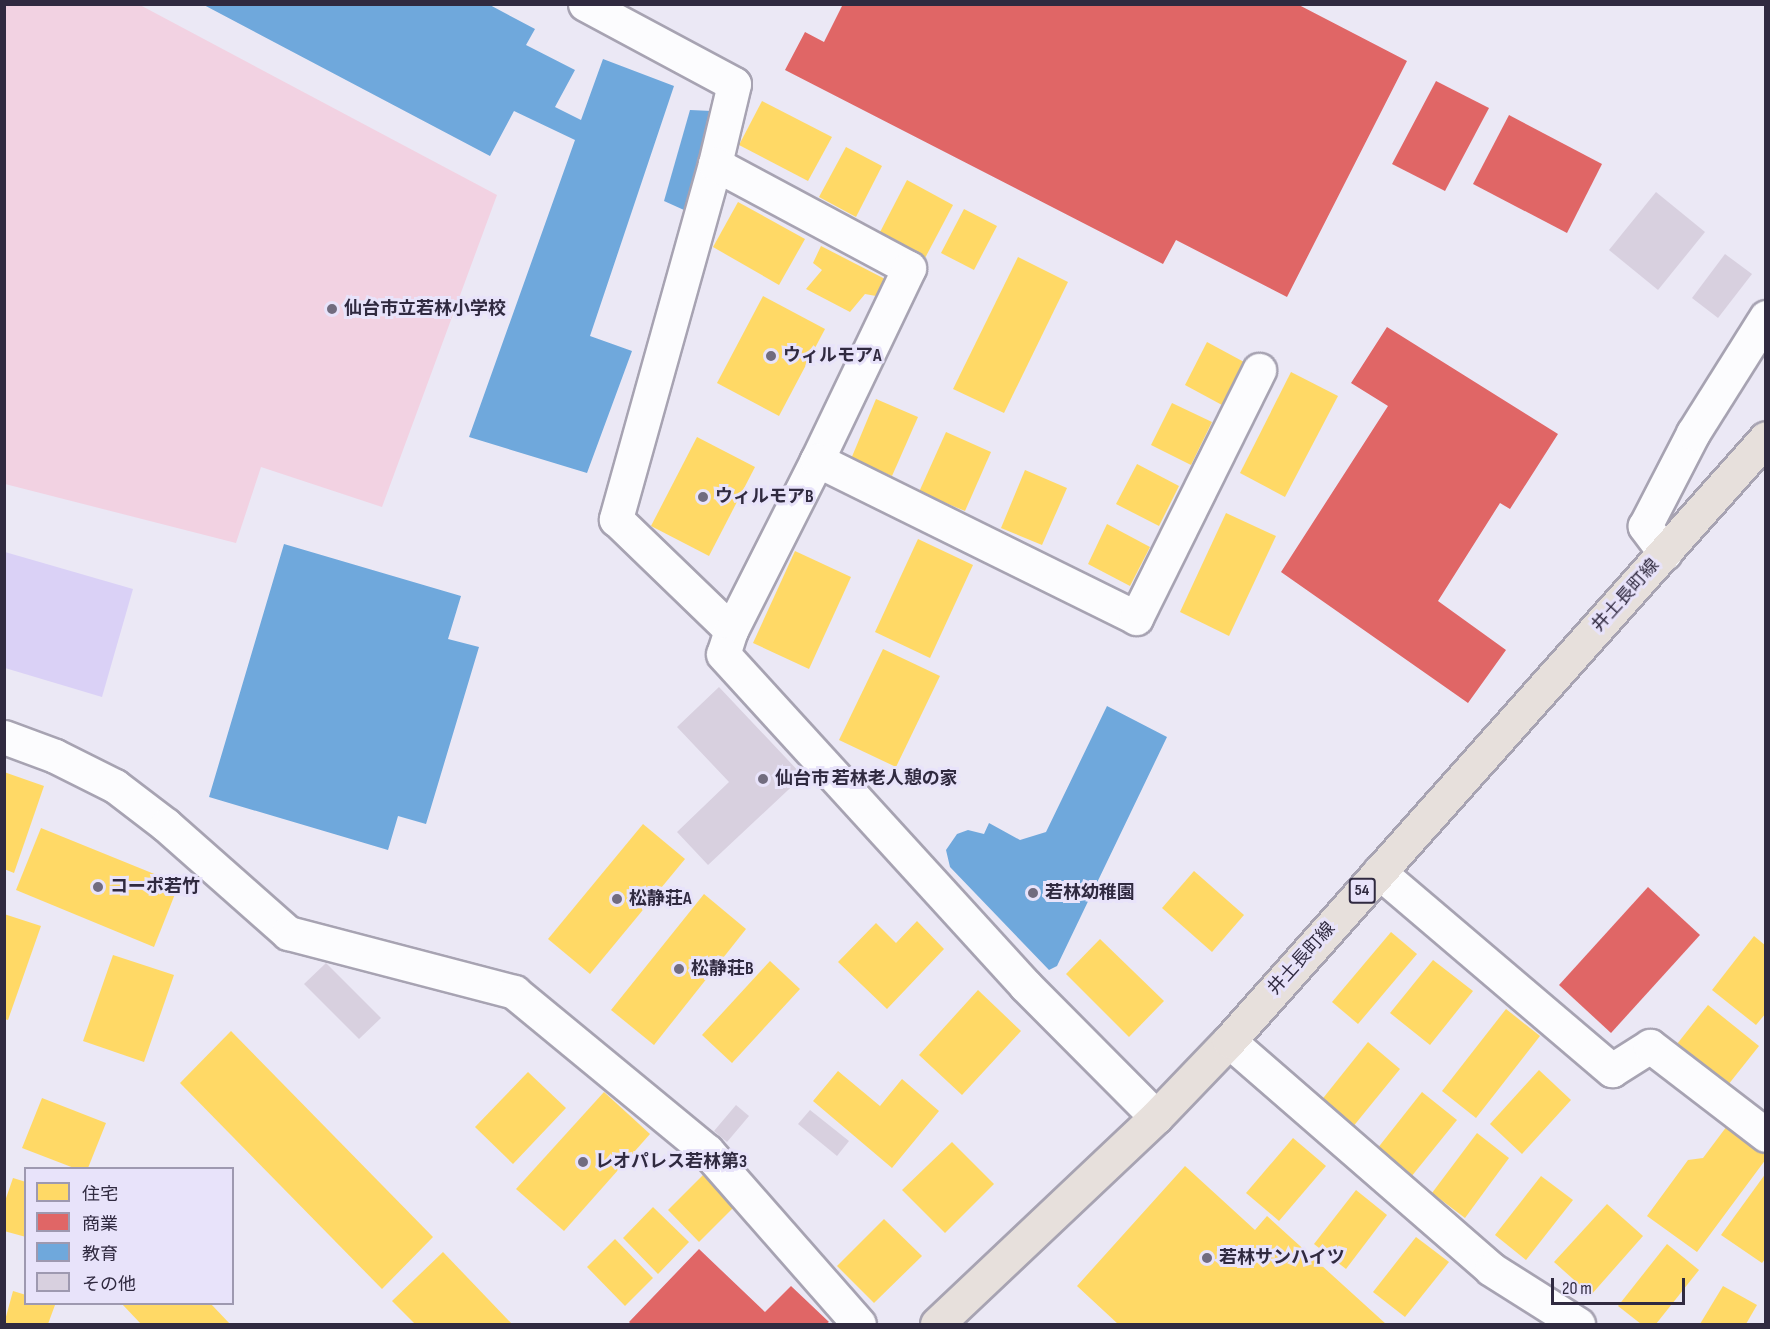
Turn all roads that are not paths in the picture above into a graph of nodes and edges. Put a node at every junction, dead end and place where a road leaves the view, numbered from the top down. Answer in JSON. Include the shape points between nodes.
{"nodes":[{"id":1,"x":585,"y":4,"type":"edge"},
{"id":2,"x":715,"y":164,"type":"junction"},
{"id":3,"x":1766,"y":317,"type":"edge"},
{"id":4,"x":1259,"y":370,"type":"dead end"},
{"id":5,"x":1766,"y":438,"type":"edge"},
{"id":6,"x":817,"y":460,"type":"junction"},
{"id":7,"x":1665,"y":553,"type":"junction"},
{"id":8,"x":731,"y":630,"type":"junction"},
{"id":9,"x":4,"y":737,"type":"edge"},
{"id":10,"x":1379,"y":872,"type":"junction"},
{"id":11,"x":1229,"y":1041,"type":"junction"},
{"id":12,"x":1156,"y":1117,"type":"junction"},
{"id":13,"x":1766,"y":1135,"type":"edge"},
{"id":14,"x":859,"y":1324,"type":"edge"},
{"id":15,"x":937,"y":1324,"type":"edge"},
{"id":16,"x":1578,"y":1324,"type":"edge"}],
"edges":[{"from":1,"to":2,"type":"street","via":[[734,84]]},
{"from":2,"to":6,"type":"street","via":[[909,268]]},
{"from":2,"to":8,"type":"street","via":[[616,519]]},
{"from":3,"to":7,"type":"street","via":[[1693,433],[1645,526]]},
{"from":4,"to":6,"type":"street","via":[[1136,618]]},
{"from":5,"to":7,"type":"main road","name":"井土長町線","number":"54"},
{"from":6,"to":8,"type":"street"},
{"from":7,"to":10,"type":"main road","name":"井土長町線","number":"54"},
{"from":8,"to":12,"type":"street","via":[[723,654],[1024,985]]},
{"from":9,"to":14,"type":"street","via":[[55,756],[115,786],[166,825],[288,933],[514,992],[707,1151]]},
{"from":10,"to":11,"type":"main road","name":"井土長町線","number":"54"},
{"from":10,"to":13,"type":"street","via":[[1612,1070],[1650,1046]]},
{"from":11,"to":12,"type":"main road","name":"井土長町線","number":"54"},
{"from":11,"to":16,"type":"street","via":[[1491,1269]]},
{"from":12,"to":15,"type":"main road","name":"井土長町線","number":"54"}]}
